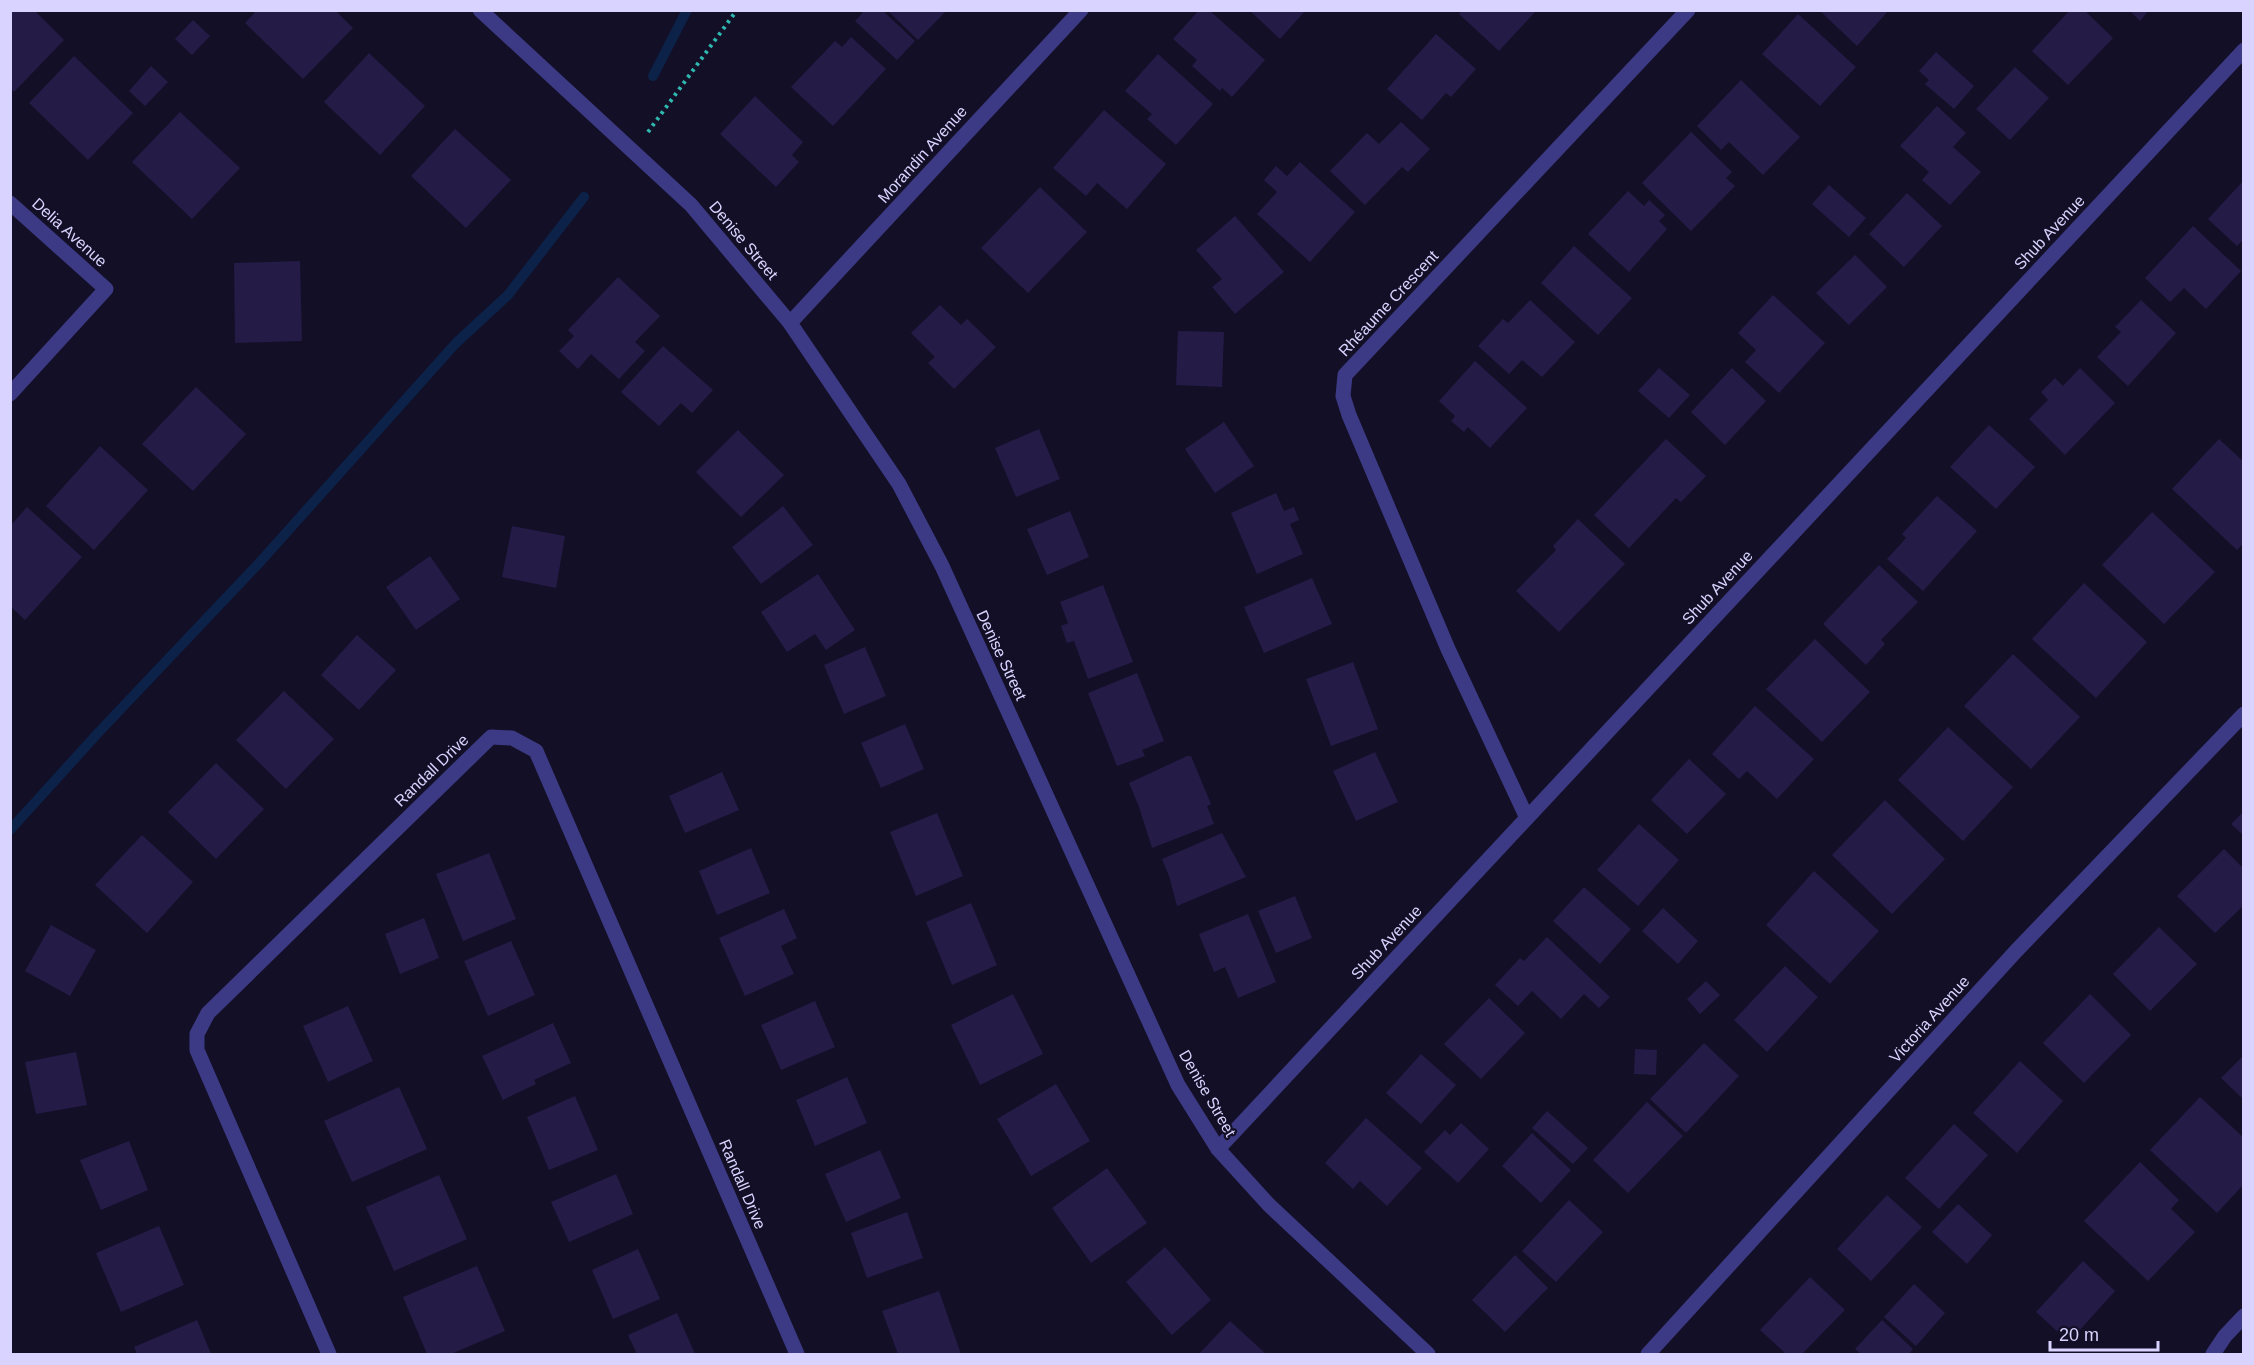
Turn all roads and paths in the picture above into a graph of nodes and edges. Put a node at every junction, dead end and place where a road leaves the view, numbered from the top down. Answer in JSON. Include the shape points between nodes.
{"nodes":[{"id":1,"x":480,"y":10,"type":"edge"},
{"id":2,"x":737,"y":10,"type":"edge"},
{"id":3,"x":1081,"y":10,"type":"edge"},
{"id":4,"x":1688,"y":10,"type":"edge"},
{"id":5,"x":2244,"y":50,"type":"edge"},
{"id":6,"x":633,"y":152,"type":"junction"},
{"id":7,"x":10,"y":203,"type":"edge"},
{"id":8,"x":790,"y":323,"type":"junction"},
{"id":9,"x":10,"y":394,"type":"edge"},
{"id":10,"x":2244,"y":714,"type":"edge"},
{"id":11,"x":1527,"y":818,"type":"junction"},
{"id":12,"x":1218,"y":1149,"type":"junction"},
{"id":13,"x":2244,"y":1316,"type":"edge"},
{"id":14,"x":329,"y":1354,"type":"edge"},
{"id":15,"x":797,"y":1354,"type":"edge"},
{"id":16,"x":1428,"y":1354,"type":"edge"},
{"id":17,"x":1648,"y":1354,"type":"edge"},
{"id":18,"x":2213,"y":1354,"type":"edge"}],
"edges":[{"from":1,"to":6,"type":"street","name":"Denise Street"},
{"from":2,"to":6,"type":"path"},
{"from":3,"to":8,"type":"street","name":"Morandin Avenue"},
{"from":4,"to":11,"type":"street","name":"Rhéaume Crescent","via":[[1345,375],[1343,396],[1353,426],[1448,649]]},
{"from":5,"to":11,"type":"street","name":"Shub Avenue"},
{"from":6,"to":8,"type":"street","name":"Denise Street","via":[[691,205]]},
{"from":7,"to":9,"type":"street","name":"Delia Avenue","via":[[106,289]]},
{"from":8,"to":12,"type":"street","name":"Denise Street","via":[[899,484],[921,525],[1178,1085]]},
{"from":10,"to":17,"type":"street","name":"Victoria Avenue","via":[[2017,950]]},
{"from":11,"to":12,"type":"street","name":"Shub Avenue"},
{"from":12,"to":16,"type":"street","name":"Denise Street","via":[[1269,1205]]},
{"from":13,"to":18,"type":"street"},
{"from":14,"to":15,"type":"street","name":"Randall Drive","via":[[197,1050],[197,1034],[208,1013],[490,737],[512,738],[536,751]]}]}
